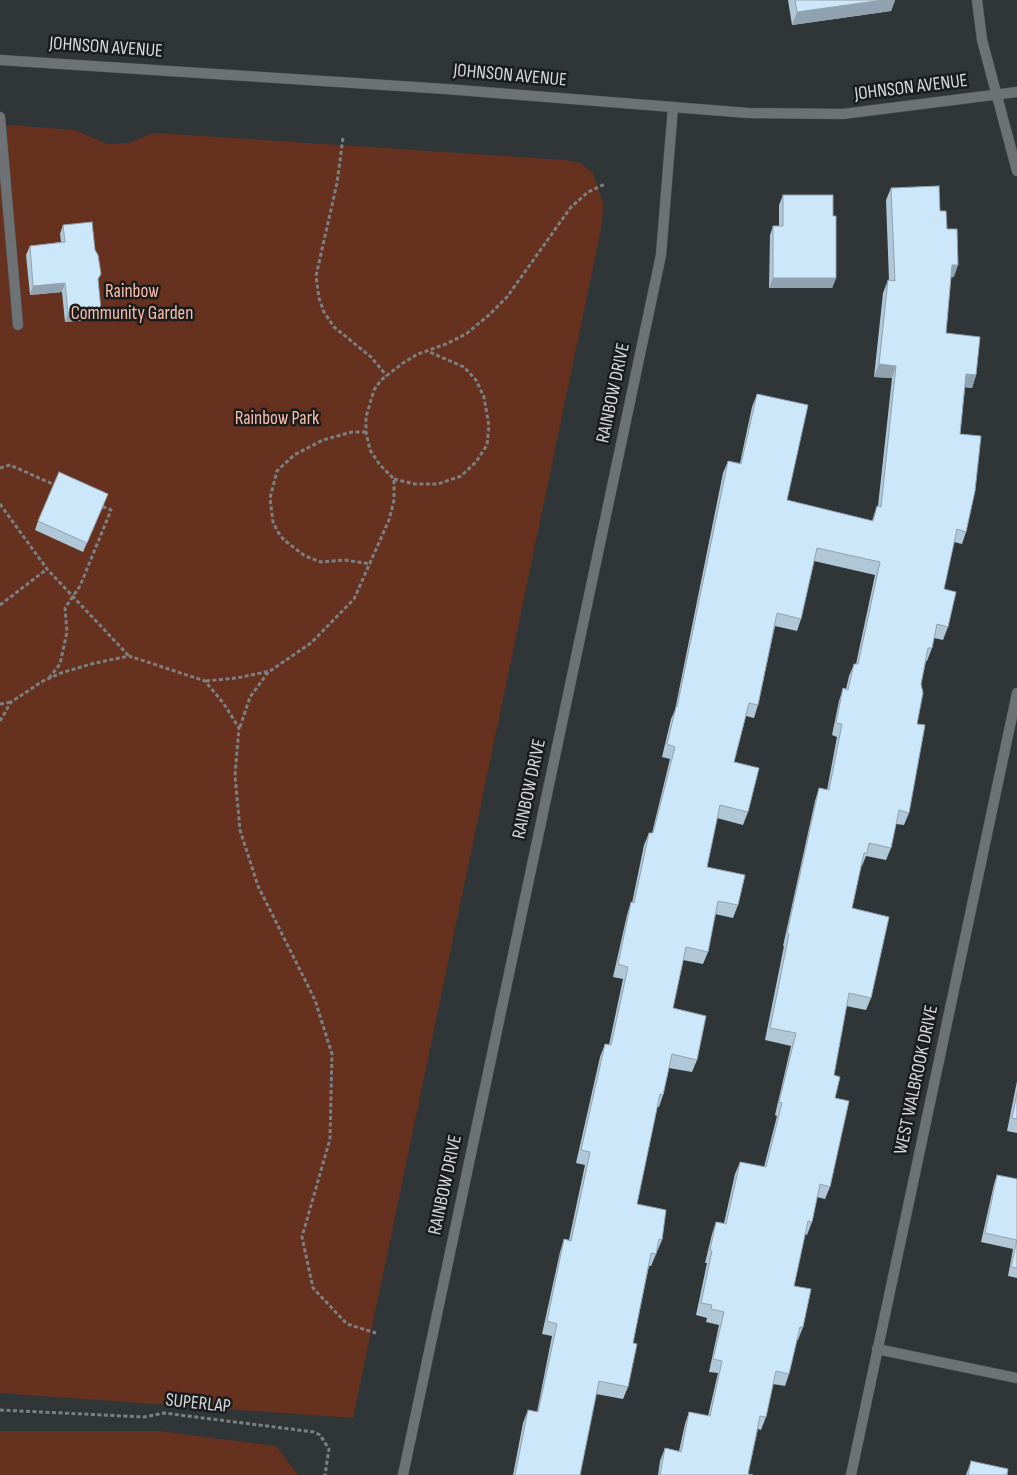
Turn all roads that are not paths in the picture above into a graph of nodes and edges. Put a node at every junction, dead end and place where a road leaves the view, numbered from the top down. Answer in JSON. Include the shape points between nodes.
{"nodes":[{"id":1,"x":977,"y":0,"type":"edge"},
{"id":2,"x":0,"y":60,"type":"edge"},
{"id":3,"x":1017,"y":92,"type":"edge"},
{"id":4,"x":996,"y":96,"type":"junction"},
{"id":5,"x":673,"y":107,"type":"junction"},
{"id":6,"x":0,"y":117,"type":"edge"},
{"id":7,"x":1017,"y":171,"type":"edge"},
{"id":8,"x":18,"y":325,"type":"dead end"},
{"id":9,"x":1017,"y":693,"type":"edge"},
{"id":10,"x":877,"y":1349,"type":"junction"},
{"id":11,"x":1017,"y":1378,"type":"edge"},
{"id":12,"x":403,"y":1475,"type":"edge"},
{"id":13,"x":851,"y":1475,"type":"edge"}],
"edges":[{"from":1,"to":4,"type":"street","via":[[982,40]]},
{"from":2,"to":5,"type":"street","name":"JOHNSON AVENUE"},
{"from":3,"to":4,"type":"street","name":"JOHNSON AVENUE"},
{"from":4,"to":5,"type":"street","name":"JOHNSON AVENUE","via":[[843,114],[748,113]]},
{"from":4,"to":7,"type":"street"},
{"from":5,"to":12,"type":"street","name":"RAINBOW DRIVE","via":[[661,255]]},
{"from":6,"to":8,"type":"street"},
{"from":9,"to":10,"type":"street","name":"WEST WALBROOK DRIVE"},
{"from":10,"to":11,"type":"street"},
{"from":10,"to":13,"type":"street","name":"WEST WALBROOK DRIVE"}]}
